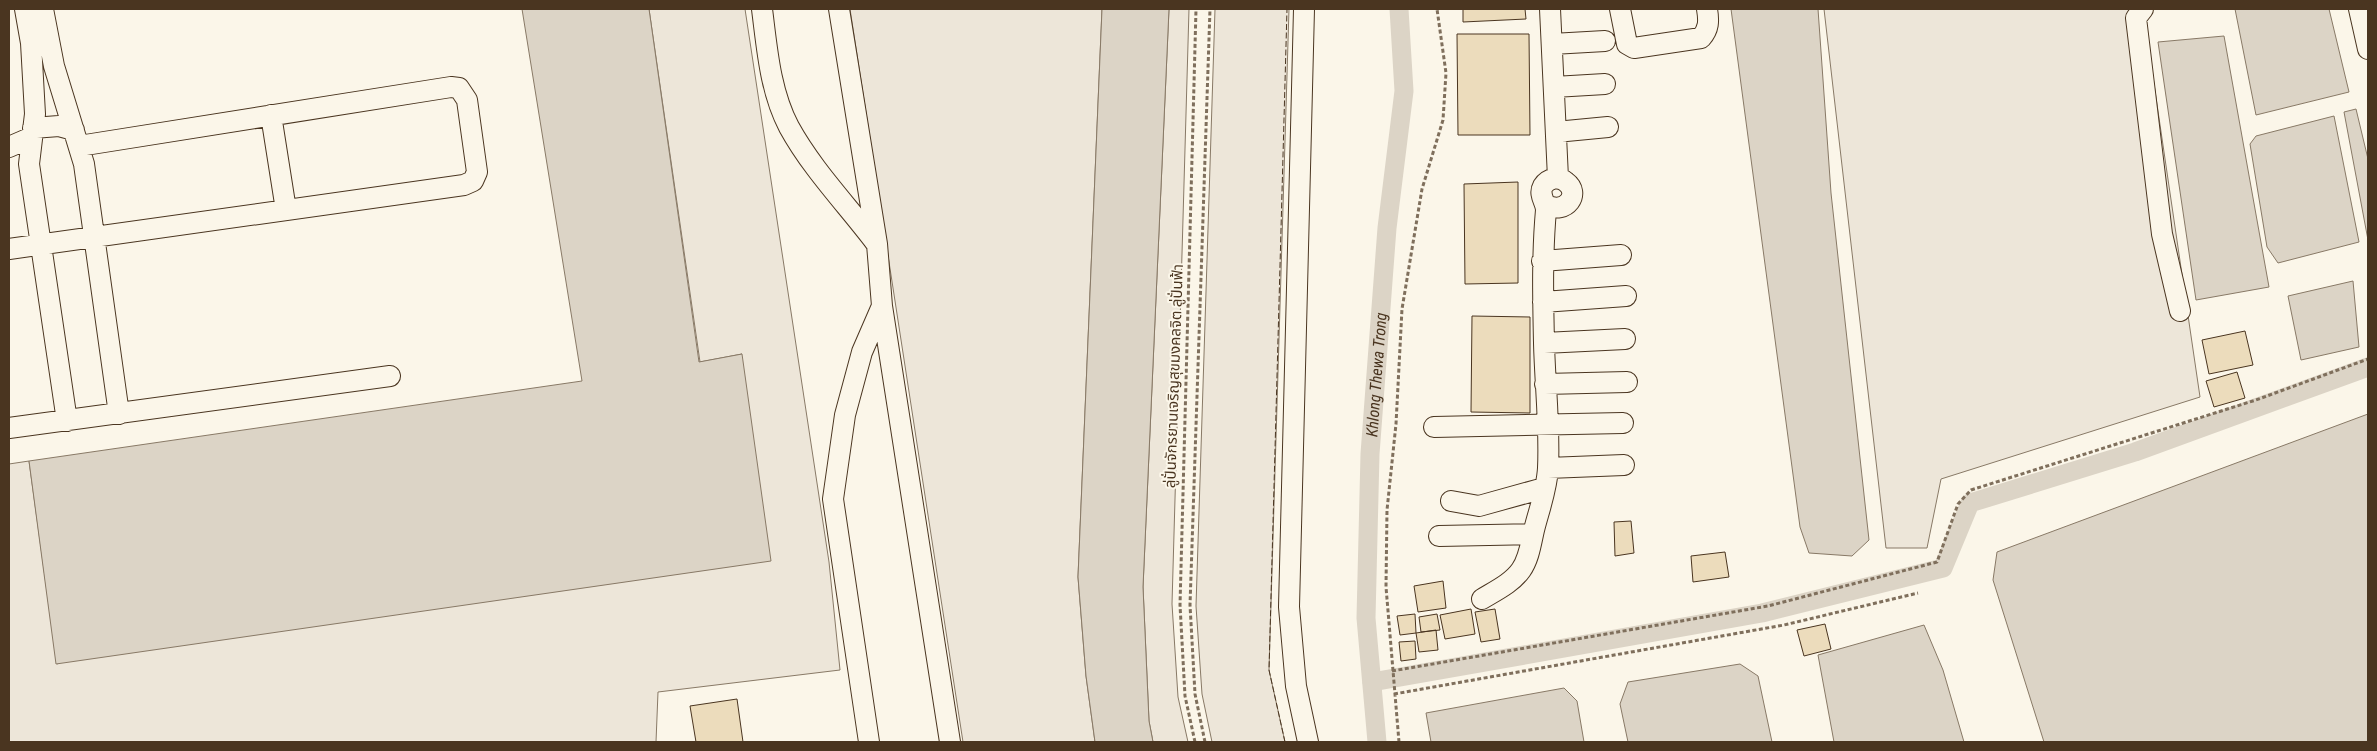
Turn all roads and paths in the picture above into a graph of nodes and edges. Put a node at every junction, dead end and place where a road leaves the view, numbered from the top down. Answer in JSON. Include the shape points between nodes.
{"nodes":[{"id":1,"x":25,"y":9,"type":"edge"},
{"id":2,"x":43,"y":9,"type":"edge"},
{"id":3,"x":762,"y":9,"type":"edge"},
{"id":4,"x":839,"y":9,"type":"edge"},
{"id":5,"x":1196,"y":9,"type":"edge"},
{"id":6,"x":1210,"y":9,"type":"edge"},
{"id":7,"x":1304,"y":9,"type":"edge"},
{"id":8,"x":1437,"y":9,"type":"edge"},
{"id":9,"x":1550,"y":9,"type":"edge"},
{"id":10,"x":1623,"y":9,"type":"edge"},
{"id":11,"x":1707,"y":9,"type":"edge"},
{"id":12,"x":2143,"y":9,"type":"edge"},
{"id":13,"x":2359,"y":9,"type":"edge"},
{"id":14,"x":1605,"y":41,"type":"dead end"},
{"id":15,"x":1552,"y":44,"type":"junction"},
{"id":16,"x":2368,"y":49,"type":"edge"},
{"id":17,"x":1605,"y":84,"type":"dead end"},
{"id":18,"x":1554,"y":87,"type":"junction"},
{"id":19,"x":271,"y":115,"type":"junction"},
{"id":20,"x":1608,"y":127,"type":"dead end"},
{"id":21,"x":1556,"y":132,"type":"junction"},
{"id":22,"x":33,"y":133,"type":"junction"},
{"id":23,"x":76,"y":138,"type":"junction"},
{"id":24,"x":9,"y":147,"type":"edge"},
{"id":25,"x":286,"y":210,"type":"junction"},
{"id":26,"x":96,"y":237,"type":"junction"},
{"id":27,"x":41,"y":244,"type":"junction"},
{"id":28,"x":877,"y":244,"type":"junction"},
{"id":29,"x":9,"y":248,"type":"edge"},
{"id":30,"x":1621,"y":255,"type":"dead end"},
{"id":31,"x":1542,"y":261,"type":"junction"},
{"id":32,"x":1626,"y":296,"type":"dead end"},
{"id":33,"x":1543,"y":302,"type":"junction"},
{"id":34,"x":882,"y":306,"type":"junction"},
{"id":35,"x":2180,"y":311,"type":"dead end"},
{"id":36,"x":1625,"y":339,"type":"dead end"},
{"id":37,"x":1544,"y":343,"type":"junction"},
{"id":38,"x":2368,"y":359,"type":"edge"},
{"id":39,"x":390,"y":376,"type":"dead end"},
{"id":40,"x":1627,"y":382,"type":"dead end"},
{"id":41,"x":1545,"y":384,"type":"junction"},
{"id":42,"x":119,"y":414,"type":"junction"},
{"id":43,"x":67,"y":421,"type":"junction"},
{"id":44,"x":1623,"y":423,"type":"dead end"},
{"id":45,"x":1546,"y":425,"type":"junction"},
{"id":46,"x":1434,"y":427,"type":"dead end"},
{"id":47,"x":9,"y":428,"type":"edge"},
{"id":48,"x":1624,"y":465,"type":"dead end"},
{"id":49,"x":1548,"y":468,"type":"junction"},
{"id":50,"x":1544,"y":488,"type":"junction"},
{"id":51,"x":1452,"y":501,"type":"dead end"},
{"id":52,"x":1533,"y":534,"type":"junction"},
{"id":53,"x":1439,"y":536,"type":"dead end"},
{"id":54,"x":1918,"y":593,"type":"dead end"},
{"id":55,"x":1482,"y":599,"type":"dead end"},
{"id":56,"x":1392,"y":671,"type":"junction"},
{"id":57,"x":1394,"y":694,"type":"junction"},
{"id":58,"x":869,"y":742,"type":"edge"},
{"id":59,"x":950,"y":742,"type":"edge"},
{"id":60,"x":1195,"y":742,"type":"edge"},
{"id":61,"x":1205,"y":742,"type":"edge"},
{"id":62,"x":1308,"y":742,"type":"edge"},
{"id":63,"x":1399,"y":742,"type":"edge"}],
"edges":[{"from":1,"to":22,"type":"street","via":[[31,43]]},
{"from":2,"to":23,"type":"street","via":[[54,66]]},
{"from":3,"to":28,"type":"street","via":[[768,57],[779,104],[789,126],[813,163]]},
{"from":4,"to":28,"type":"street"},
{"from":5,"to":60,"type":"path","name":"ลู่ปั่นจักรยานเจริญสุขมงคลจิต ลู่ปั่นฟ้า","via":[[1180,605],[1185,696]]},
{"from":6,"to":61,"type":"path","via":[[1190,605],[1194,694]]},
{"from":7,"to":62,"type":"street","via":[[1289,607],[1296,686]]},
{"from":8,"to":56,"type":"path","via":[[1446,73],[1443,120],[1422,189],[1402,309],[1396,424],[1387,510],[1386,587]]},
{"from":9,"to":15,"type":"street"},
{"from":10,"to":11,"type":"street","via":[[1627,44],[1634,48],[1701,38],[1708,27]]},
{"from":12,"to":35,"type":"street","via":[[2136,18],[2161,224]]},
{"from":13,"to":16,"type":"street"},
{"from":14,"to":15,"type":"street"},
{"from":15,"to":18,"type":"street"},
{"from":17,"to":18,"type":"street"},
{"from":18,"to":21,"type":"street"},
{"from":19,"to":23,"type":"street"},
{"from":19,"to":25,"type":"street"},
{"from":19,"to":25,"type":"street","via":[[451,87],[459,88],[467,100],[477,172],[473,181],[464,185]]},
{"from":20,"to":21,"type":"street"},
{"from":21,"to":31,"type":"street","via":[[1558,178],[1549,180],[1542,187],[1541,196],[1546,204]]},
{"from":22,"to":23,"type":"street","via":[[59,126]]},
{"from":22,"to":24,"type":"street"},
{"from":22,"to":27,"type":"street","via":[[29,164]]},
{"from":23,"to":26,"type":"street","via":[[84,164]]},
{"from":25,"to":26,"type":"street"},
{"from":26,"to":27,"type":"street"},
{"from":26,"to":42,"type":"street"},
{"from":27,"to":29,"type":"street"},
{"from":27,"to":43,"type":"street"},
{"from":28,"to":34,"type":"street"},
{"from":30,"to":31,"type":"street"},
{"from":31,"to":33,"type":"street"},
{"from":32,"to":33,"type":"street"},
{"from":33,"to":37,"type":"street"},
{"from":34,"to":58,"type":"street","via":[[862,352],[845,415],[833,499]]},
{"from":34,"to":59,"type":"street"},
{"from":36,"to":37,"type":"street"},
{"from":37,"to":41,"type":"street"},
{"from":38,"to":56,"type":"path","via":[[2256,400],[1971,490],[1958,504],[1937,562],[1768,606]]},
{"from":39,"to":42,"type":"street"},
{"from":40,"to":41,"type":"street"},
{"from":41,"to":45,"type":"street"},
{"from":42,"to":43,"type":"street"},
{"from":43,"to":47,"type":"street"},
{"from":44,"to":45,"type":"street"},
{"from":45,"to":46,"type":"street"},
{"from":45,"to":49,"type":"street"},
{"from":48,"to":49,"type":"street"},
{"from":49,"to":50,"type":"street"},
{"from":50,"to":51,"type":"street","via":[[1479,506]]},
{"from":50,"to":52,"type":"street"},
{"from":52,"to":53,"type":"street"},
{"from":52,"to":55,"type":"street","via":[[1522,569],[1509,582]]},
{"from":54,"to":57,"type":"path","via":[[1784,625]]},
{"from":56,"to":57,"type":"path"},
{"from":57,"to":63,"type":"path"}]}
